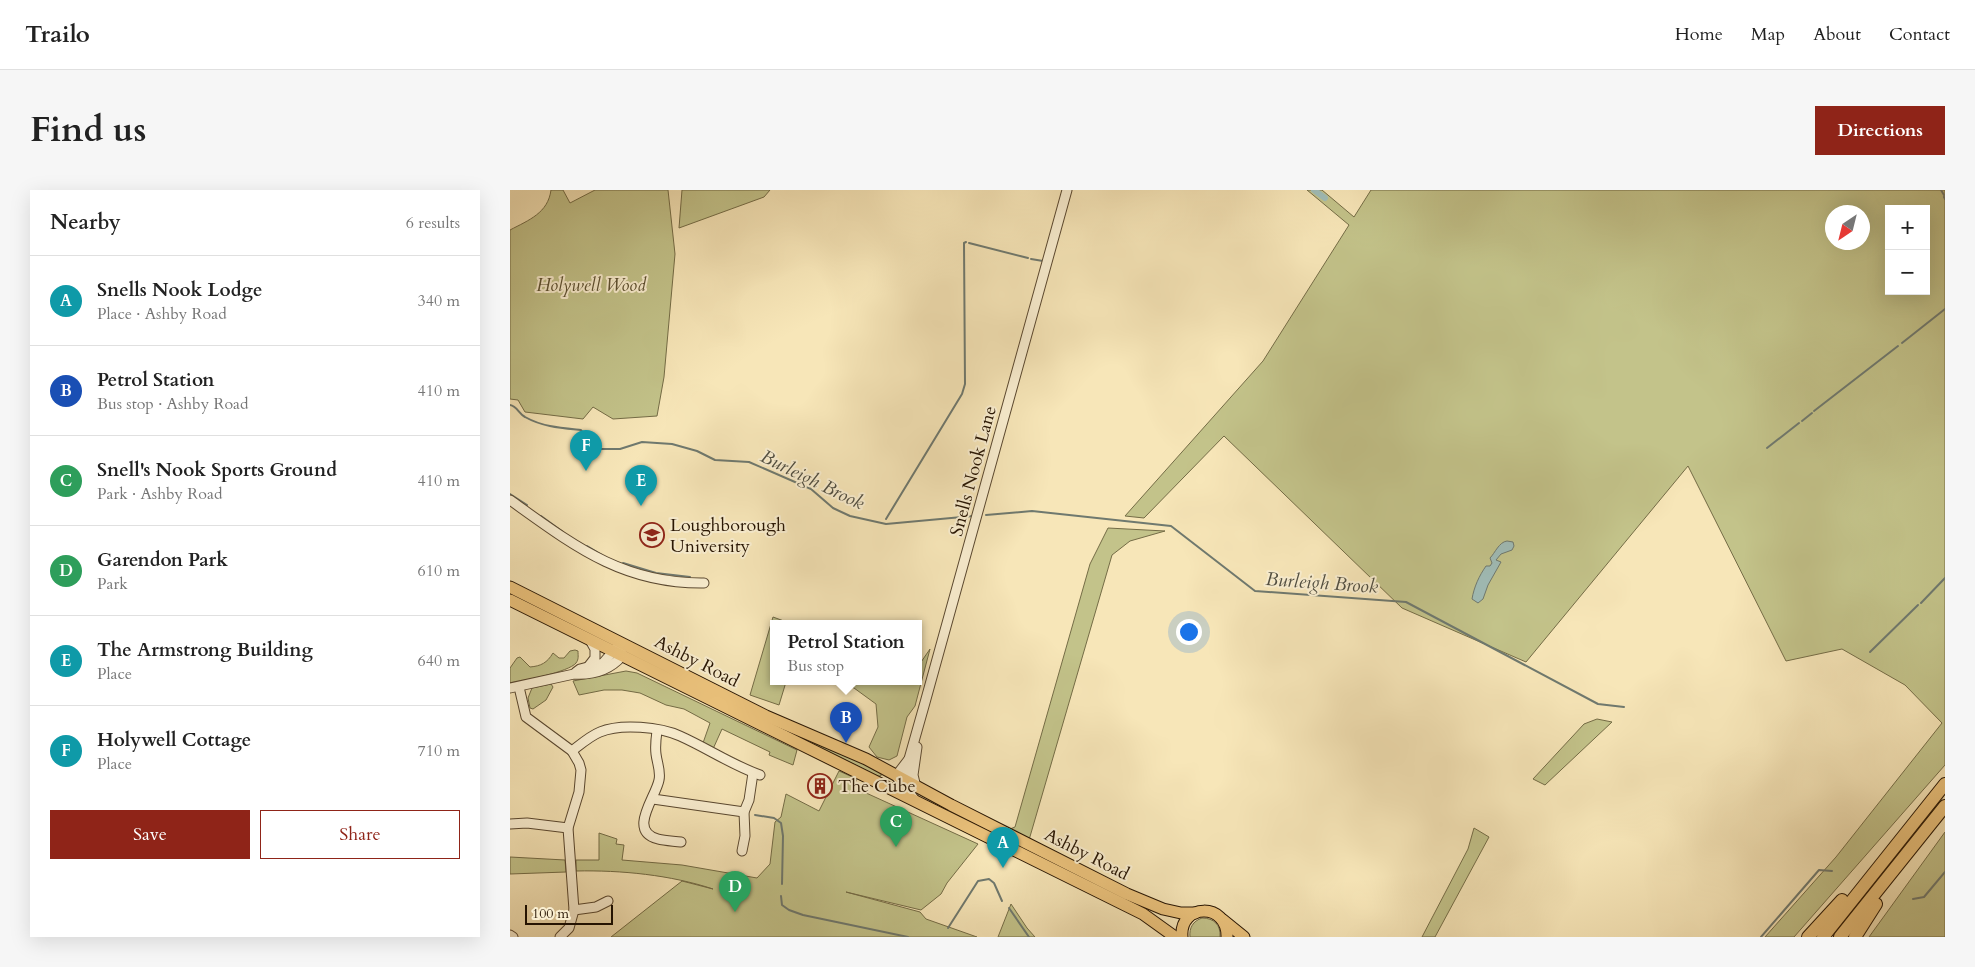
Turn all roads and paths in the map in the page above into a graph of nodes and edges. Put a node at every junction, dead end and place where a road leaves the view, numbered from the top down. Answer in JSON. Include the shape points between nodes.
{"nodes":[{"id":1,"x":1067,"y":190,"type":"edge"},
{"id":2,"x":510,"y":500,"type":"edge"},
{"id":3,"x":704,"y":583,"type":"dead end"},
{"id":4,"x":510,"y":587,"type":"edge"},
{"id":5,"x":510,"y":600,"type":"edge"},
{"id":6,"x":590,"y":640,"type":"junction"},
{"id":7,"x":621,"y":642,"type":"junction"},
{"id":8,"x":617,"y":653,"type":"junction"},
{"id":9,"x":587,"y":667,"type":"junction"},
{"id":10,"x":574,"y":674,"type":"junction"},
{"id":11,"x":515,"y":687,"type":"edge"},
{"id":12,"x":657,"y":730,"type":"junction"},
{"id":13,"x":916,"y":734,"type":"junction"},
{"id":14,"x":572,"y":751,"type":"junction"},
{"id":15,"x":898,"y":782,"type":"junction"},
{"id":16,"x":1945,"y":784,"type":"edge"},
{"id":17,"x":916,"y":787,"type":"junction"},
{"id":18,"x":653,"y":799,"type":"junction"},
{"id":19,"x":1945,"y":806,"type":"edge"},
{"id":20,"x":744,"y":812,"type":"junction"},
{"id":21,"x":1914,"y":821,"type":"junction"},
{"id":22,"x":510,"y":824,"type":"edge"},
{"id":23,"x":568,"y":828,"type":"junction"},
{"id":24,"x":677,"y":840,"type":"dead end"},
{"id":25,"x":741,"y":847,"type":"dead end"},
{"id":26,"x":1912,"y":849,"type":"junction"},
{"id":27,"x":609,"y":899,"type":"dead end"},
{"id":28,"x":574,"y":910,"type":"junction"},
{"id":29,"x":1195,"y":913,"type":"junction"},
{"id":30,"x":1222,"y":919,"type":"junction"},
{"id":31,"x":560,"y":937,"type":"edge"},
{"id":32,"x":1175,"y":937,"type":"edge"},
{"id":33,"x":1182,"y":937,"type":"edge"},
{"id":34,"x":1227,"y":937,"type":"edge"},
{"id":35,"x":1244,"y":937,"type":"edge"},
{"id":36,"x":1808,"y":937,"type":"edge"},
{"id":37,"x":1823,"y":937,"type":"edge"},
{"id":38,"x":1840,"y":937,"type":"edge"},
{"id":39,"x":1854,"y":937,"type":"edge"}],
"edges":[{"from":1,"to":13,"type":"street","name":"Snells Nook Lane"},
{"from":2,"to":3,"type":"street","via":[[569,542],[610,565],[679,587]]},
{"from":4,"to":7,"type":"main road","name":"Ashby Road"},
{"from":5,"to":6,"type":"main road","name":"Ashby Road"},
{"from":6,"to":8,"type":"main road","name":"Ashby Road"},
{"from":6,"to":9,"type":"street","via":[[595,658]]},
{"from":7,"to":8,"type":"street"},
{"from":7,"to":15,"type":"main road","name":"Ashby Road","via":[[766,716],[841,747]]},
{"from":8,"to":9,"type":"street","via":[[603,663]]},
{"from":8,"to":10,"type":"street","via":[[612,666],[604,670]]},
{"from":8,"to":15,"type":"main road","name":"Ashby Road"},
{"from":9,"to":10,"type":"street"},
{"from":10,"to":11,"type":"street"},
{"from":11,"to":14,"type":"street","via":[[526,717]]},
{"from":12,"to":14,"type":"street","via":[[613,728],[600,732]]},
{"from":12,"to":18,"type":"street","via":[[656,755],[660,775]]},
{"from":12,"to":20,"type":"street","via":[[679,735],[756,774]]},
{"from":13,"to":15,"type":"street","name":"Snells Nook Lane"},
{"from":13,"to":17,"type":"street","via":[[913,775]]},
{"from":14,"to":23,"type":"street","via":[[579,762],[582,777]]},
{"from":15,"to":17,"type":"main road","name":"Ashby Road"},
{"from":15,"to":32,"type":"main road","name":"Ashby Road","via":[[917,802],[1143,914]]},
{"from":16,"to":21,"type":"highway"},
{"from":17,"to":29,"type":"main road","name":"Ashby Road","via":[[1145,902],[1171,911]]},
{"from":18,"to":20,"type":"street"},
{"from":18,"to":24,"type":"street","via":[[643,818],[646,831],[658,839]]},
{"from":19,"to":26,"type":"highway"},
{"from":20,"to":25,"type":"street","via":[[745,836]]},
{"from":21,"to":36,"type":"highway"},
{"from":21,"to":37,"type":"highway"},
{"from":22,"to":23,"type":"street"},
{"from":23,"to":28,"type":"street"},
{"from":26,"to":38,"type":"highway"},
{"from":26,"to":39,"type":"highway"},
{"from":27,"to":28,"type":"street","via":[[596,907]]},
{"from":28,"to":31,"type":"street","via":[[569,928]]},
{"from":29,"to":30,"type":"main road","name":"Ashby Road","via":[[1210,911]]},
{"from":29,"to":33,"type":"main road","via":[[1184,922]]},
{"from":30,"to":34,"type":"main road"},
{"from":30,"to":35,"type":"main road"}]}
